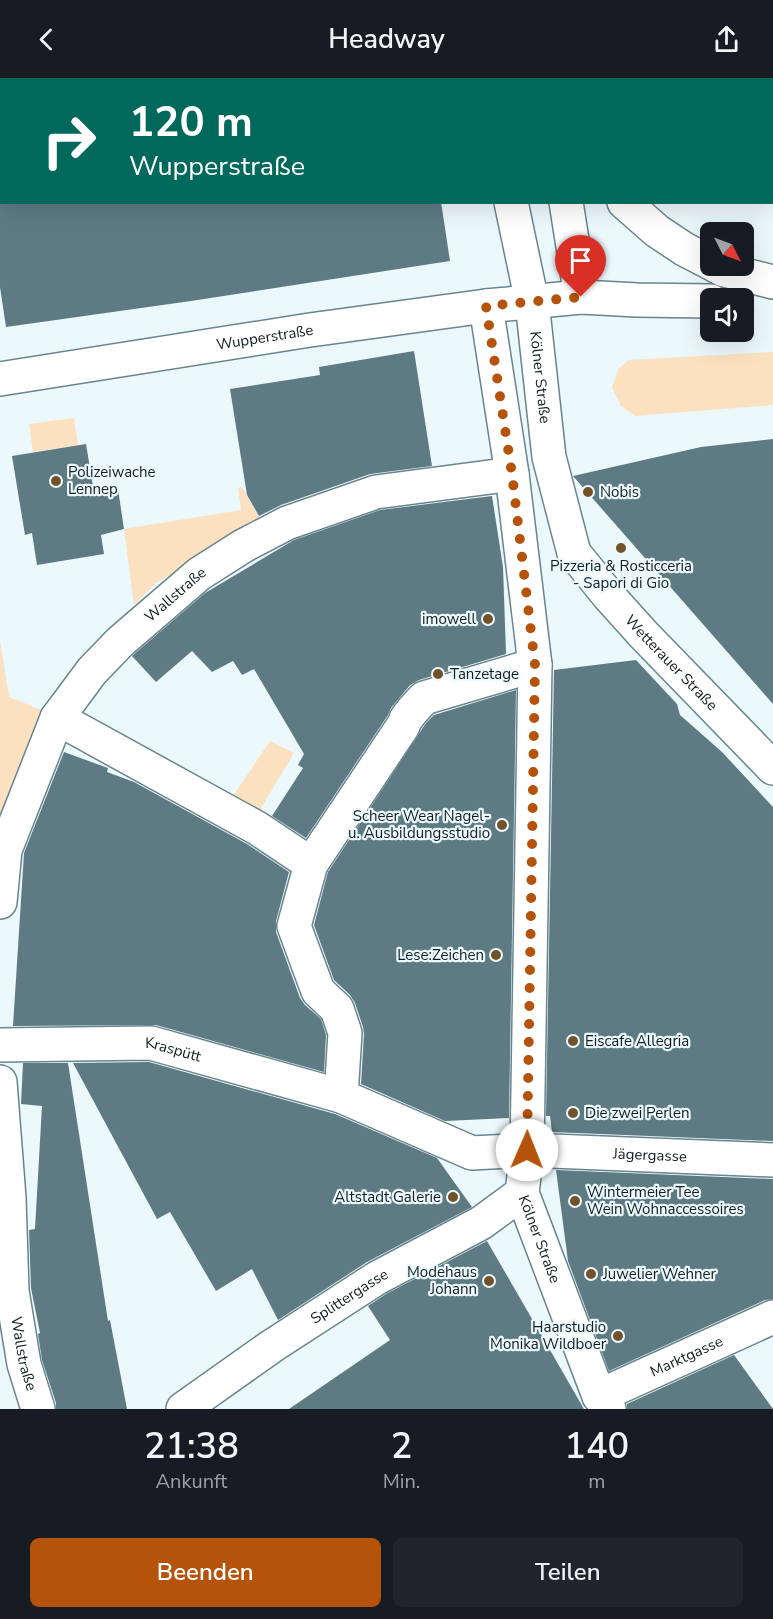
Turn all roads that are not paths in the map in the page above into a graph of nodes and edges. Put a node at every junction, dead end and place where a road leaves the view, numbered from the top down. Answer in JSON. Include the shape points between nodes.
{"nodes":[{"id":1,"x":511,"y":204,"type":"edge"},
{"id":2,"x":566,"y":204,"type":"edge"},
{"id":3,"x":626,"y":204,"type":"edge"},
{"id":4,"x":700,"y":257,"type":"edge"},
{"id":5,"x":748,"y":276,"type":"edge"},
{"id":6,"x":773,"y":282,"type":"edge"},
{"id":7,"x":581,"y":297,"type":"junction"},
{"id":8,"x":773,"y":297,"type":"edge"},
{"id":9,"x":754,"y":298,"type":"edge"},
{"id":10,"x":700,"y":301,"type":"edge"},
{"id":11,"x":532,"y":302,"type":"junction"},
{"id":12,"x":486,"y":306,"type":"junction"},
{"id":13,"x":0,"y":379,"type":"edge"},
{"id":14,"x":512,"y":474,"type":"junction"},
{"id":15,"x":574,"y":553,"type":"joint"},
{"id":16,"x":535,"y":665,"type":"junction"},
{"id":17,"x":57,"y":718,"type":"junction"},
{"id":18,"x":773,"y":768,"type":"edge"},
{"id":19,"x":311,"y":864,"type":"junction"},
{"id":20,"x":0,"y":902,"type":"edge"},
{"id":21,"x":0,"y":1045,"type":"edge"},
{"id":22,"x":0,"y":1082,"type":"edge"},
{"id":23,"x":341,"y":1096,"type":"junction"},
{"id":24,"x":527,"y":1150,"type":"junction"},
{"id":25,"x":773,"y":1160,"type":"edge"},
{"id":26,"x":522,"y":1193,"type":"junction"},
{"id":27,"x":773,"y":1317,"type":"edge"},
{"id":28,"x":604,"y":1403,"type":"edge"},
{"id":29,"x":38,"y":1409,"type":"edge"},
{"id":30,"x":183,"y":1409,"type":"edge"}],
"edges":[{"from":1,"to":11,"type":"street","name":"Kölner Straße"},
{"from":2,"to":7,"type":"street"},
{"from":3,"to":4,"type":"street","via":[[657,231]]},
{"from":5,"to":6,"type":"street"},
{"from":7,"to":10,"type":"street","name":"Wupperstraße"},
{"from":7,"to":11,"type":"street","name":"Wupperstraße"},
{"from":8,"to":9,"type":"street"},
{"from":11,"to":12,"type":"street","name":"Wupperstraße"},
{"from":11,"to":15,"type":"street","name":"Kölner Straße","via":[[549,457]]},
{"from":12,"to":13,"type":"street","name":"Wupperstraße"},
{"from":12,"to":14,"type":"street","name":"Kölner Straße"},
{"from":14,"to":16,"type":"street","name":"Kölner Straße"},
{"from":14,"to":17,"type":"street","name":"Wallstraße","via":[[376,492],[287,523],[243,546],[199,574],[120,642],[92,671]]},
{"from":15,"to":18,"type":"street","name":"Wetterauer Straße","via":[[643,634]]},
{"from":16,"to":19,"type":"street","via":[[424,698]]},
{"from":16,"to":24,"type":"street","name":"Kölner Straße"},
{"from":17,"to":19,"type":"street","via":[[257,828]]},
{"from":17,"to":20,"type":"street","name":"Wallstraße","via":[[5,850]]},
{"from":19,"to":23,"type":"street","via":[[294,926],[318,991],[337,1009],[345,1033]]},
{"from":21,"to":23,"type":"street","name":"Kraspütt","via":[[151,1043]]},
{"from":22,"to":29,"type":"street","name":"Wallstraße","via":[[12,1291],[24,1364]]},
{"from":23,"to":24,"type":"street","name":"Kraspütt","via":[[472,1153]]},
{"from":24,"to":25,"type":"street","name":"Jägergasse"},
{"from":24,"to":26,"type":"street","name":"Kölner Straße"},
{"from":26,"to":28,"type":"street","name":"Kölner Straße"},
{"from":26,"to":30,"type":"street","name":"Splittergasse","via":[[481,1223],[377,1278]]},
{"from":27,"to":28,"type":"street","name":"Marktgasse"}]}
